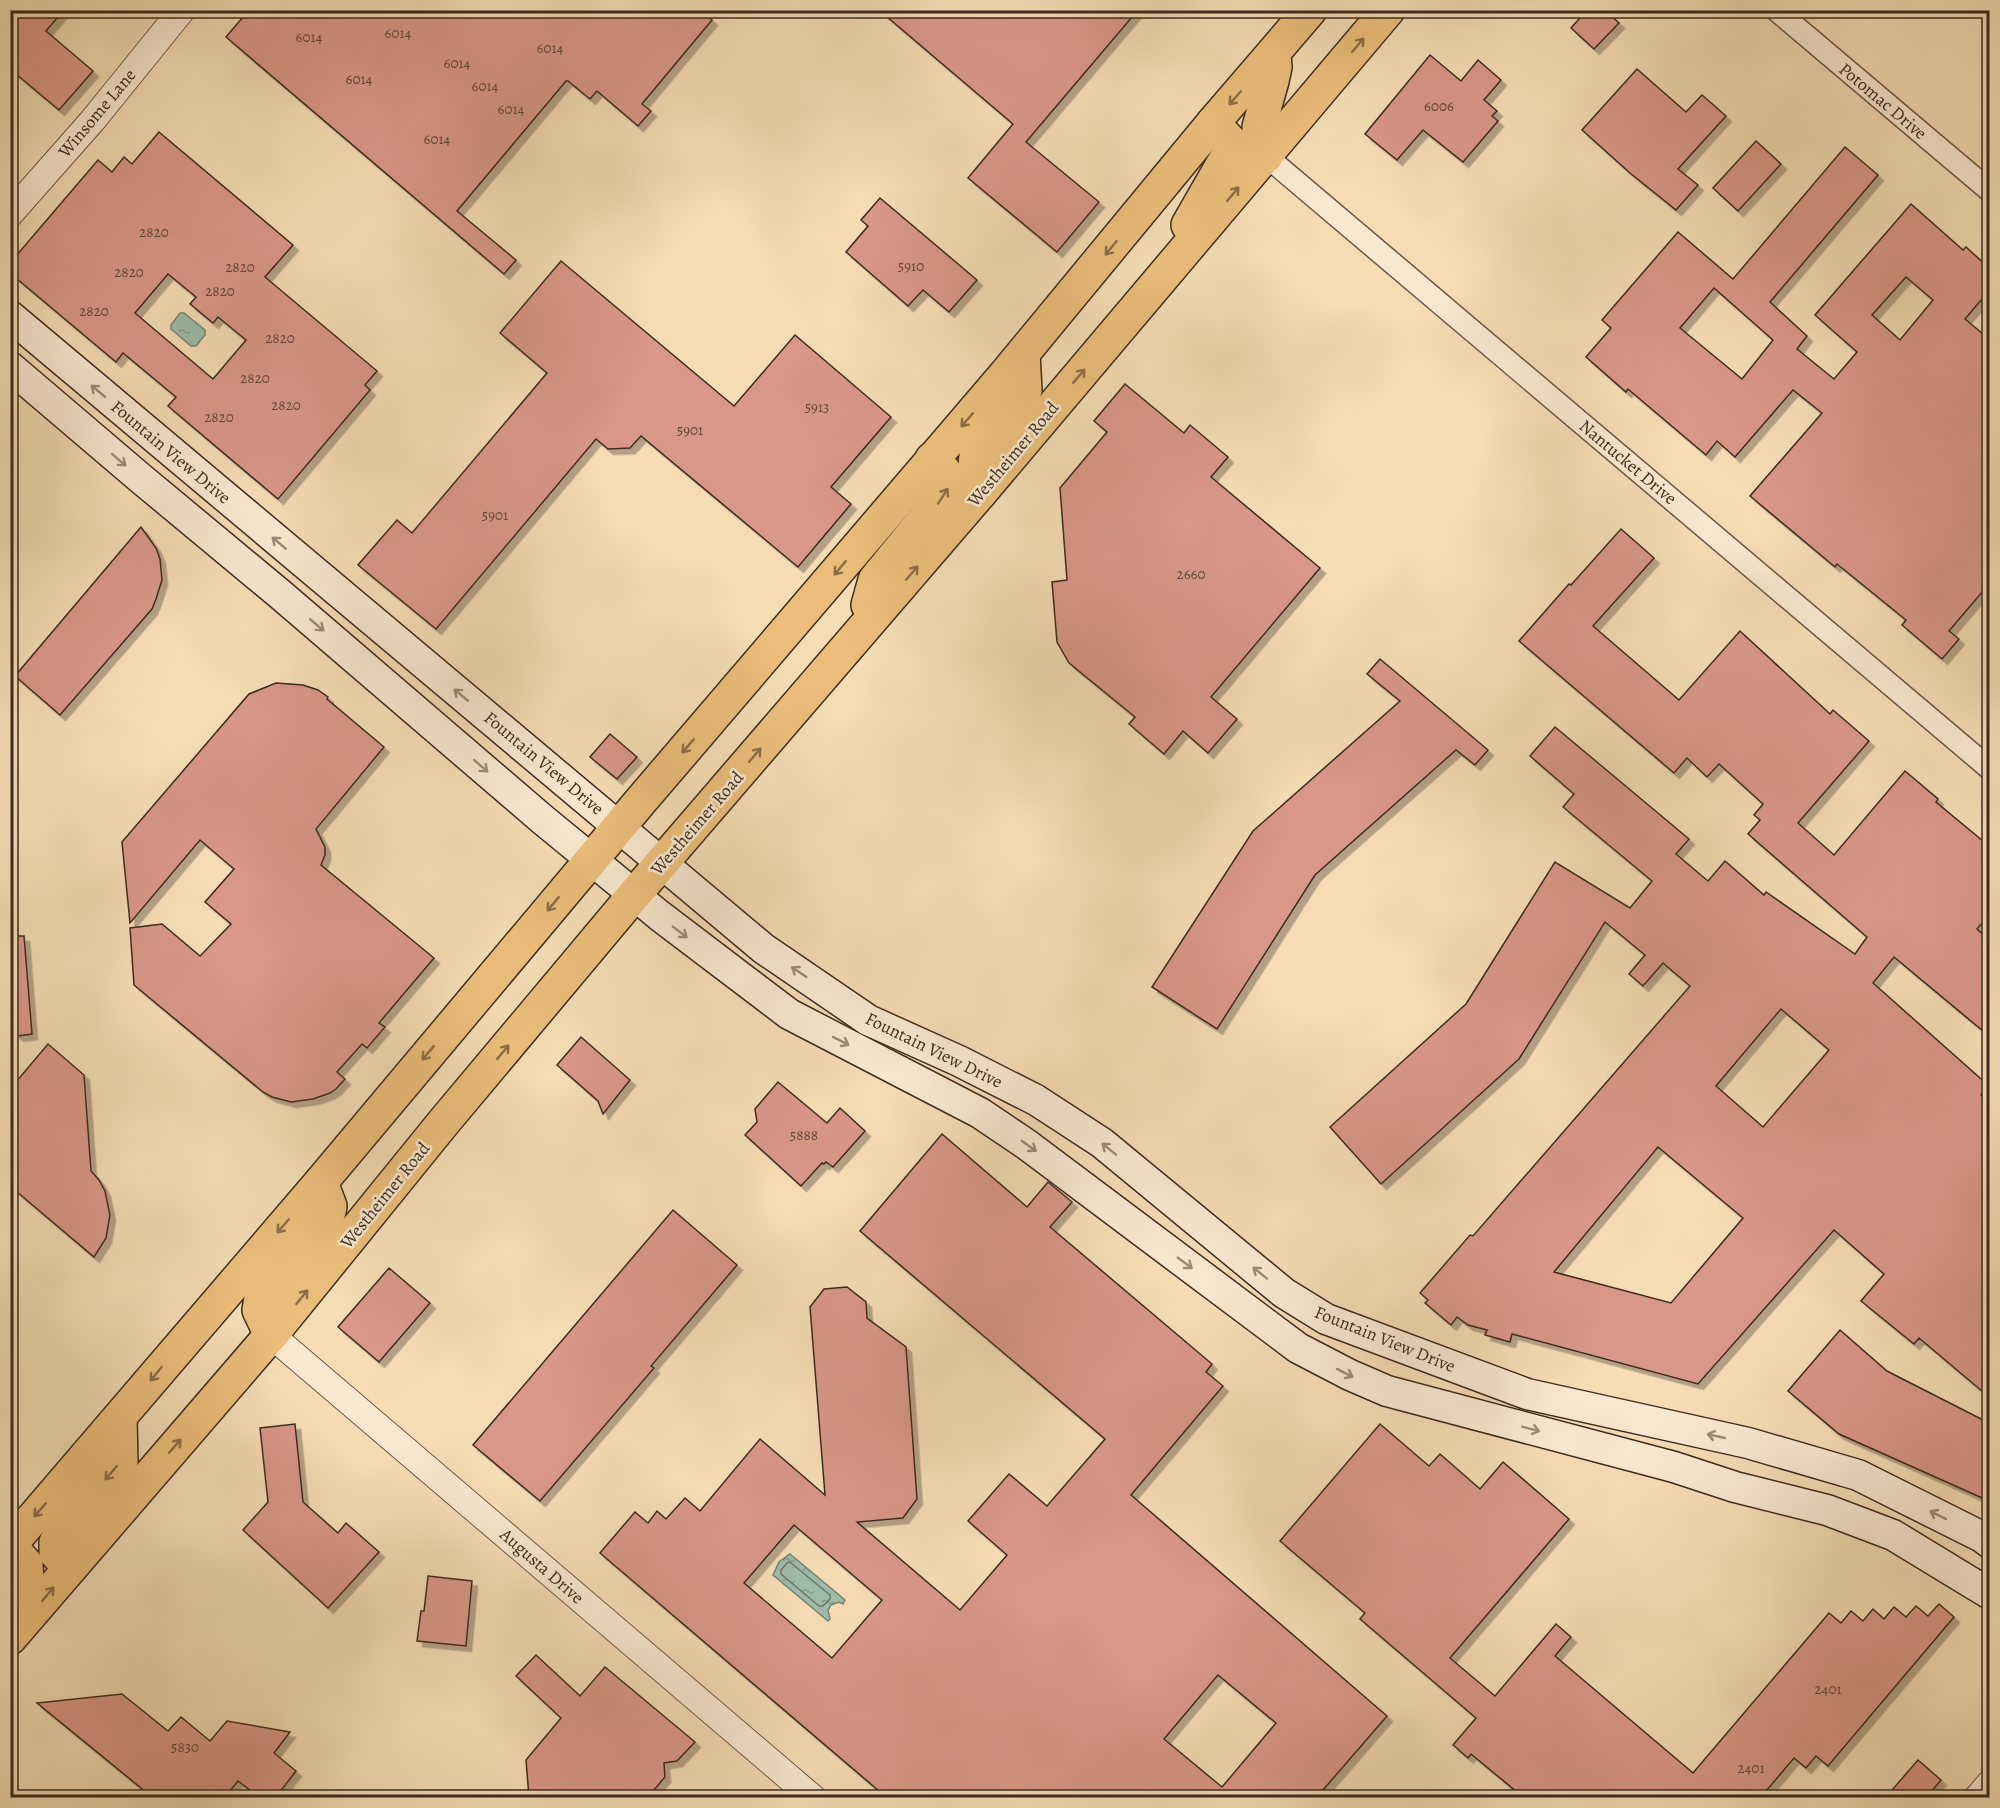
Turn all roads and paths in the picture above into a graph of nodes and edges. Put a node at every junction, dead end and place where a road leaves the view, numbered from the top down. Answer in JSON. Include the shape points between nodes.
{"nodes":[{"id":1,"x":182,"y":10,"type":"edge"},
{"id":2,"x":1310,"y":10,"type":"edge"},
{"id":3,"x":1388,"y":10,"type":"edge"},
{"id":4,"x":1776,"y":10,"type":"edge"},
{"id":5,"x":1274,"y":54,"type":"junction"},
{"id":6,"x":1213,"y":123,"type":"junction"},
{"id":7,"x":1266,"y":156,"type":"junction"},
{"id":8,"x":1989,"y":191,"type":"edge"},
{"id":9,"x":10,"y":214,"type":"edge"},
{"id":10,"x":1154,"y":287,"type":"junction"},
{"id":11,"x":10,"y":316,"type":"edge"},
{"id":12,"x":1023,"y":354,"type":"junction"},
{"id":13,"x":10,"y":367,"type":"edge"},
{"id":14,"x":932,"y":459,"type":"junction"},
{"id":15,"x":980,"y":493,"type":"junction"},
{"id":16,"x":306,"y":565,"type":"junction"},
{"id":17,"x":281,"y":595,"type":"junction"},
{"id":18,"x":860,"y":633,"type":"junction"},
{"id":19,"x":1989,"y":769,"type":"edge"},
{"id":20,"x":619,"y":826,"type":"junction"},
{"id":21,"x":591,"y":860,"type":"junction"},
{"id":22,"x":663,"y":863,"type":"junction"},
{"id":23,"x":634,"y":896,"type":"junction"},
{"id":24,"x":959,"y":1061,"type":"junction"},
{"id":25,"x":1000,"y":1081,"type":"junction"},
{"id":26,"x":941,"y":1094,"type":"junction"},
{"id":27,"x":980,"y":1113,"type":"junction"},
{"id":28,"x":321,"y":1182,"type":"junction"},
{"id":29,"x":1284,"y":1293,"type":"junction"},
{"id":30,"x":1263,"y":1322,"type":"junction"},
{"id":31,"x":271,"y":1335,"type":"junction"},
{"id":32,"x":120,"y":1418,"type":"junction"},
{"id":33,"x":1748,"y":1443,"type":"junction"},
{"id":34,"x":1735,"y":1487,"type":"junction"},
{"id":35,"x":1989,"y":1543,"type":"edge"},
{"id":36,"x":10,"y":1545,"type":"edge"},
{"id":37,"x":70,"y":1568,"type":"junction"},
{"id":38,"x":1989,"y":1594,"type":"edge"},
{"id":39,"x":10,"y":1601,"type":"edge"},
{"id":40,"x":10,"y":1638,"type":"edge"},
{"id":41,"x":1989,"y":1783,"type":"edge"},
{"id":42,"x":813,"y":1797,"type":"edge"},
{"id":43,"x":1977,"y":1797,"type":"edge"}],
"edges":[{"from":1,"to":9,"type":"street","name":"Winsome Lane"},
{"from":2,"to":5,"type":"main road"},
{"from":7,"to":3,"type":"main road","name":"Westheimer Road","one_way":true},
{"from":4,"to":8,"type":"street","name":"Potomac Drive"},
{"from":5,"to":6,"type":"main road","one_way":true},
{"from":5,"to":7,"type":"main road","via":[[1275,67],[1259,127],[1259,140]]},
{"from":6,"to":10,"type":"main road","via":[[1230,141],[1231,150]]},
{"from":6,"to":12,"type":"main road","one_way":true},
{"from":10,"to":7,"type":"main road","name":"Westheimer Road","one_way":true},
{"from":7,"to":19,"type":"street","name":"Nantucket Drive"},
{"from":15,"to":10,"type":"main road","name":"Westheimer Road","one_way":true},
{"from":16,"to":11,"type":"main road","name":"Fountain View Drive","one_way":true},
{"from":12,"to":14,"type":"main road","one_way":true},
{"from":12,"to":15,"type":"main road","via":[[1025,390],[975,456]]},
{"from":13,"to":17,"type":"main road","name":"Fountain View Drive","one_way":true},
{"from":18,"to":14,"type":"main road","one_way":true,"via":[[875,580],[947,492],[947,473]]},
{"from":14,"to":20,"type":"main road","one_way":true},
{"from":18,"to":15,"type":"main road","name":"Westheimer Road","one_way":true},
{"from":16,"to":17,"type":"main road"},
{"from":20,"to":16,"type":"main road","name":"Fountain View Drive","one_way":true},
{"from":17,"to":21,"type":"main road","name":"Fountain View Drive","one_way":true},
{"from":22,"to":18,"type":"main road","name":"Westheimer Road","one_way":true},
{"from":20,"to":21,"type":"main road"},
{"from":20,"to":22,"type":"main road","name":"Fountain View Drive"},
{"from":21,"to":23,"type":"main road","name":"Fountain View Drive"},
{"from":21,"to":28,"type":"main road","one_way":true},
{"from":22,"to":23,"type":"main road","name":"Westheimer Road"},
{"from":24,"to":22,"type":"main road","name":"Fountain View Drive","one_way":true,"via":[[868,1020],[764,949]]},
{"from":23,"to":26,"type":"main road","name":"Fountain View Drive","one_way":true,"via":[[789,1014]]},
{"from":31,"to":23,"type":"main road","name":"Westheimer Road","one_way":true},
{"from":24,"to":25,"type":"main road","name":"Fountain View Drive"},
{"from":24,"to":26,"type":"main road"},
{"from":25,"to":27,"type":"main road"},
{"from":29,"to":25,"type":"main road","name":"Fountain View Drive","one_way":true,"via":[[1102,1143]]},
{"from":26,"to":27,"type":"main road","name":"Fountain View Drive"},
{"from":27,"to":30,"type":"main road","name":"Fountain View Drive","one_way":true},
{"from":28,"to":31,"type":"main road","via":[[329,1212],[261,1298],[259,1310]]},
{"from":28,"to":32,"type":"main road","one_way":true},
{"from":29,"to":30,"type":"main road"},
{"from":33,"to":29,"type":"main road","name":"Fountain View Drive","one_way":true,"via":[[1527,1394],[1326,1319]]},
{"from":30,"to":34,"type":"main road","name":"Fountain View Drive","one_way":true,"via":[[1298,1348],[1387,1391],[1674,1467]]},
{"from":37,"to":31,"type":"main road","name":"Westheimer Road","one_way":true},
{"from":31,"to":42,"type":"street","name":"Augusta Drive"},
{"from":32,"to":36,"type":"main road","one_way":true},
{"from":32,"to":37,"type":"main road","one_way":true,"via":[[121,1462],[56,1542],[56,1553]]},
{"from":33,"to":34,"type":"main road"},
{"from":35,"to":33,"type":"main road","name":"Fountain View Drive","one_way":true,"via":[[1858,1475]]},
{"from":34,"to":38,"type":"main road","name":"Fountain View Drive","via":[[1827,1510],[1893,1535]]},
{"from":36,"to":39,"type":"main road","via":[[26,1564],[27,1581]]},
{"from":40,"to":37,"type":"main road","name":"Westheimer Road","one_way":true},
{"from":41,"to":43,"type":"street"}]}
